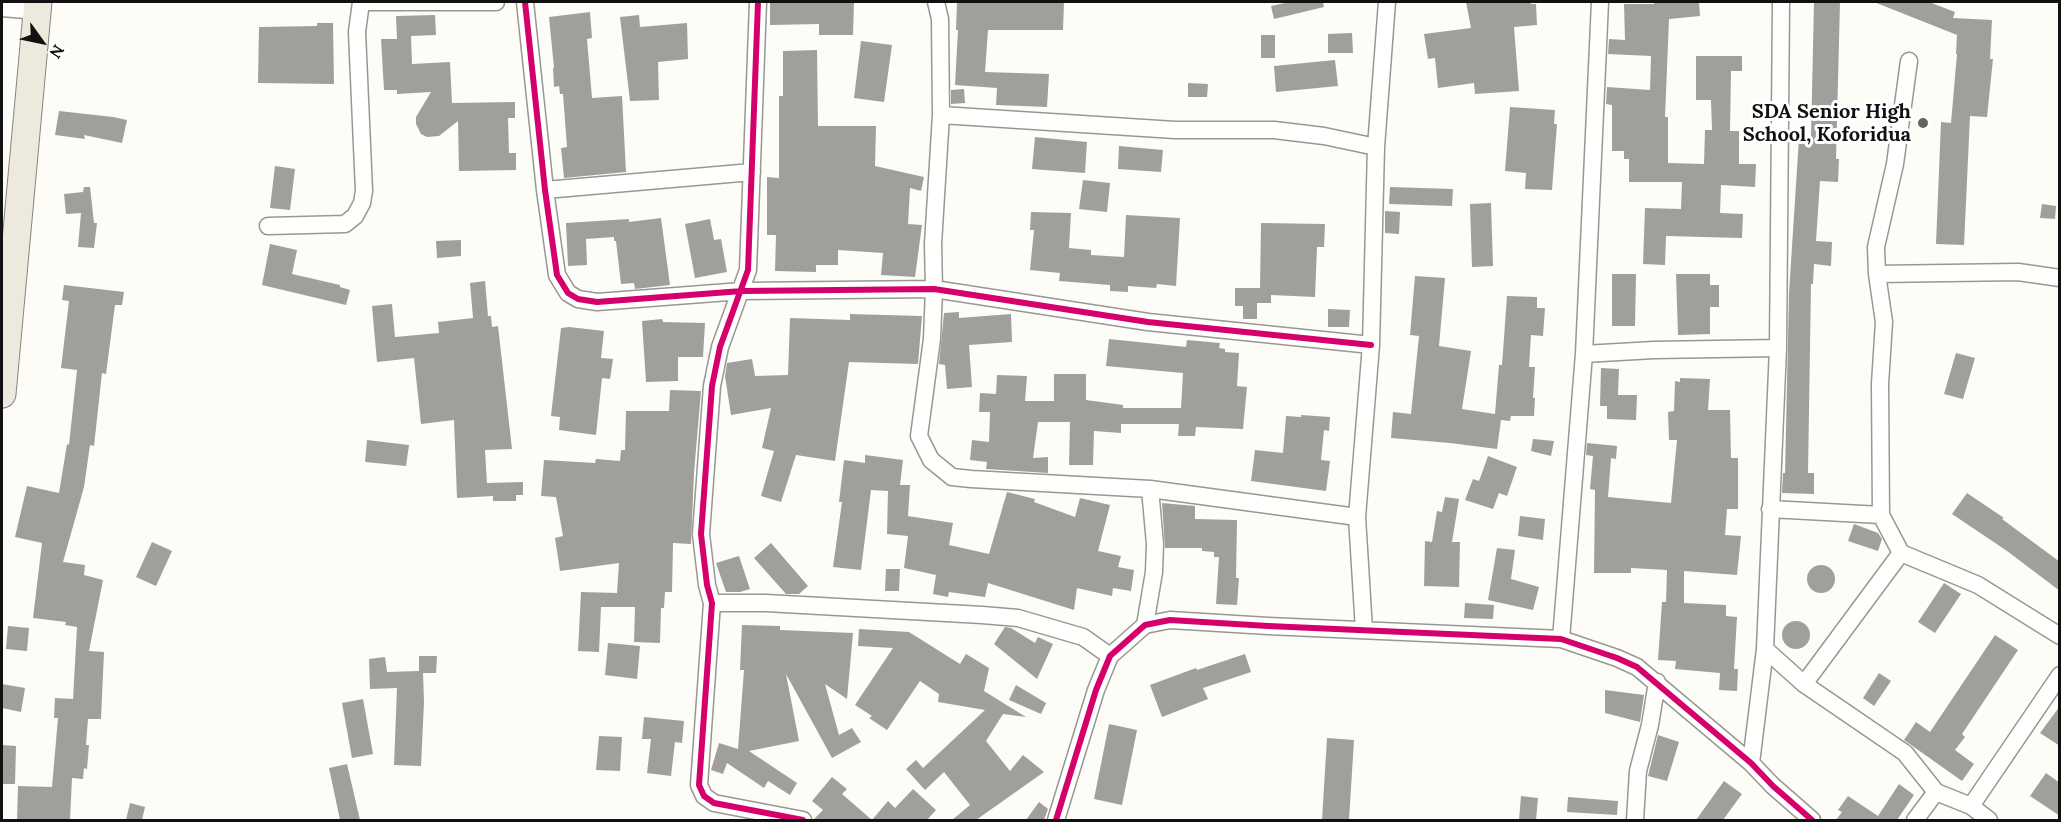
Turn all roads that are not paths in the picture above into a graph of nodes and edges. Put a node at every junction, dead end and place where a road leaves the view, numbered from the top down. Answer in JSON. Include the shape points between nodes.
{"nodes":[{"id":1,"x":361,"y":2,"type":"edge"},
{"id":2,"x":496,"y":2,"type":"edge"},
{"id":3,"x":525,"y":2,"type":"edge"},
{"id":4,"x":758,"y":2,"type":"edge"},
{"id":5,"x":936,"y":2,"type":"edge"},
{"id":6,"x":1387,"y":2,"type":"edge"},
{"id":7,"x":1600,"y":2,"type":"edge"},
{"id":8,"x":1781,"y":2,"type":"edge"},
{"id":9,"x":37,"y":6,"type":"edge"},
{"id":10,"x":2,"y":8,"type":"edge"},
{"id":11,"x":1909,"y":61,"type":"dead end"},
{"id":12,"x":941,"y":115,"type":"junction"},
{"id":13,"x":1376,"y":147,"type":"junction"},
{"id":14,"x":752,"y":172,"type":"junction"},
{"id":15,"x":545,"y":190,"type":"junction"},
{"id":16,"x":268,"y":226,"type":"dead end"},
{"id":17,"x":1877,"y":274,"type":"junction"},
{"id":18,"x":2060,"y":278,"type":"edge"},
{"id":19,"x":934,"y":289,"type":"junction"},
{"id":20,"x":742,"y":291,"type":"junction"},
{"id":21,"x":1371,"y":345,"type":"junction"},
{"id":22,"x":1778,"y":348,"type":"junction"},
{"id":23,"x":1584,"y":354,"type":"junction"},
{"id":24,"x":2,"y":394,"type":"edge"},
{"id":25,"x":1150,"y":489,"type":"junction"},
{"id":26,"x":1770,"y":509,"type":"junction"},
{"id":27,"x":1881,"y":515,"type":"junction"},
{"id":28,"x":1357,"y":517,"type":"junction"},
{"id":29,"x":1901,"y":553,"type":"junction"},
{"id":30,"x":712,"y":603,"type":"junction"},
{"id":31,"x":1145,"y":625,"type":"junction"},
{"id":32,"x":1364,"y":630,"type":"junction"},
{"id":33,"x":2060,"y":636,"type":"edge"},
{"id":34,"x":1561,"y":639,"type":"junction"},
{"id":35,"x":1765,"y":649,"type":"junction"},
{"id":36,"x":1110,"y":656,"type":"junction"},
{"id":37,"x":2060,"y":675,"type":"edge"},
{"id":38,"x":1657,"y":682,"type":"junction"},
{"id":39,"x":1804,"y":684,"type":"junction"},
{"id":40,"x":1751,"y":763,"type":"junction"},
{"id":41,"x":1936,"y":792,"type":"junction"},
{"id":42,"x":1971,"y":806,"type":"junction"},
{"id":43,"x":803,"y":820,"type":"edge"},
{"id":44,"x":1056,"y":820,"type":"edge"},
{"id":45,"x":1635,"y":820,"type":"edge"},
{"id":46,"x":1812,"y":820,"type":"edge"},
{"id":47,"x":1915,"y":820,"type":"edge"},
{"id":48,"x":1989,"y":820,"type":"edge"}],
"edges":[{"from":1,"to":2,"type":"street"},
{"from":1,"to":16,"type":"street","via":[[357,41],[362,202],[355,216],[345,224]]},
{"from":3,"to":15,"type":"street"},
{"from":4,"to":14,"type":"street"},
{"from":5,"to":12,"type":"street","via":[[940,19]]},
{"from":6,"to":13,"type":"street"},
{"from":7,"to":23,"type":"street"},
{"from":8,"to":22,"type":"street"},
{"from":9,"to":10,"type":"street"},
{"from":9,"to":24,"type":"main road"},
{"from":11,"to":17,"type":"street","via":[[1895,164],[1876,247]]},
{"from":12,"to":13,"type":"street","via":[[1174,130],[1274,130]]},
{"from":12,"to":19,"type":"street"},
{"from":13,"to":21,"type":"street"},
{"from":14,"to":15,"type":"street"},
{"from":14,"to":20,"type":"street","via":[[748,270]]},
{"from":15,"to":20,"type":"street","via":[[557,275],[578,299],[597,302]]},
{"from":17,"to":18,"type":"street","via":[[2018,272]]},
{"from":17,"to":27,"type":"street","via":[[1884,322],[1880,384]]},
{"from":19,"to":20,"type":"street"},
{"from":19,"to":21,"type":"street","via":[[1149,322]]},
{"from":19,"to":25,"type":"street","via":[[932,339],[919,436],[931,460],[952,477]]},
{"from":20,"to":30,"type":"street","via":[[720,347],[712,386],[701,534]]},
{"from":21,"to":28,"type":"street"},
{"from":22,"to":23,"type":"street"},
{"from":22,"to":26,"type":"street"},
{"from":23,"to":34,"type":"street"},
{"from":25,"to":28,"type":"street"},
{"from":25,"to":31,"type":"street","via":[[1154,572]]},
{"from":26,"to":27,"type":"street"},
{"from":26,"to":35,"type":"street"},
{"from":27,"to":29,"type":"street"},
{"from":28,"to":32,"type":"street"},
{"from":29,"to":33,"type":"street","via":[[1978,585]]},
{"from":29,"to":39,"type":"street"},
{"from":30,"to":36,"type":"street","via":[[1018,618],[1083,637]]},
{"from":30,"to":43,"type":"street","via":[[699,785],[704,796],[714,803]]},
{"from":31,"to":32,"type":"street","via":[[1170,620]]},
{"from":31,"to":36,"type":"street"},
{"from":32,"to":34,"type":"street"},
{"from":34,"to":38,"type":"street","via":[[1617,658]]},
{"from":35,"to":39,"type":"street"},
{"from":35,"to":40,"type":"street"},
{"from":36,"to":44,"type":"street","via":[[1095,690]]},
{"from":37,"to":42,"type":"street"},
{"from":38,"to":40,"type":"street"},
{"from":38,"to":45,"type":"street","via":[[1638,771]]},
{"from":39,"to":41,"type":"street","via":[[1905,753]]},
{"from":40,"to":46,"type":"street"},
{"from":41,"to":42,"type":"street"},
{"from":41,"to":47,"type":"street"},
{"from":42,"to":48,"type":"street"}]}
